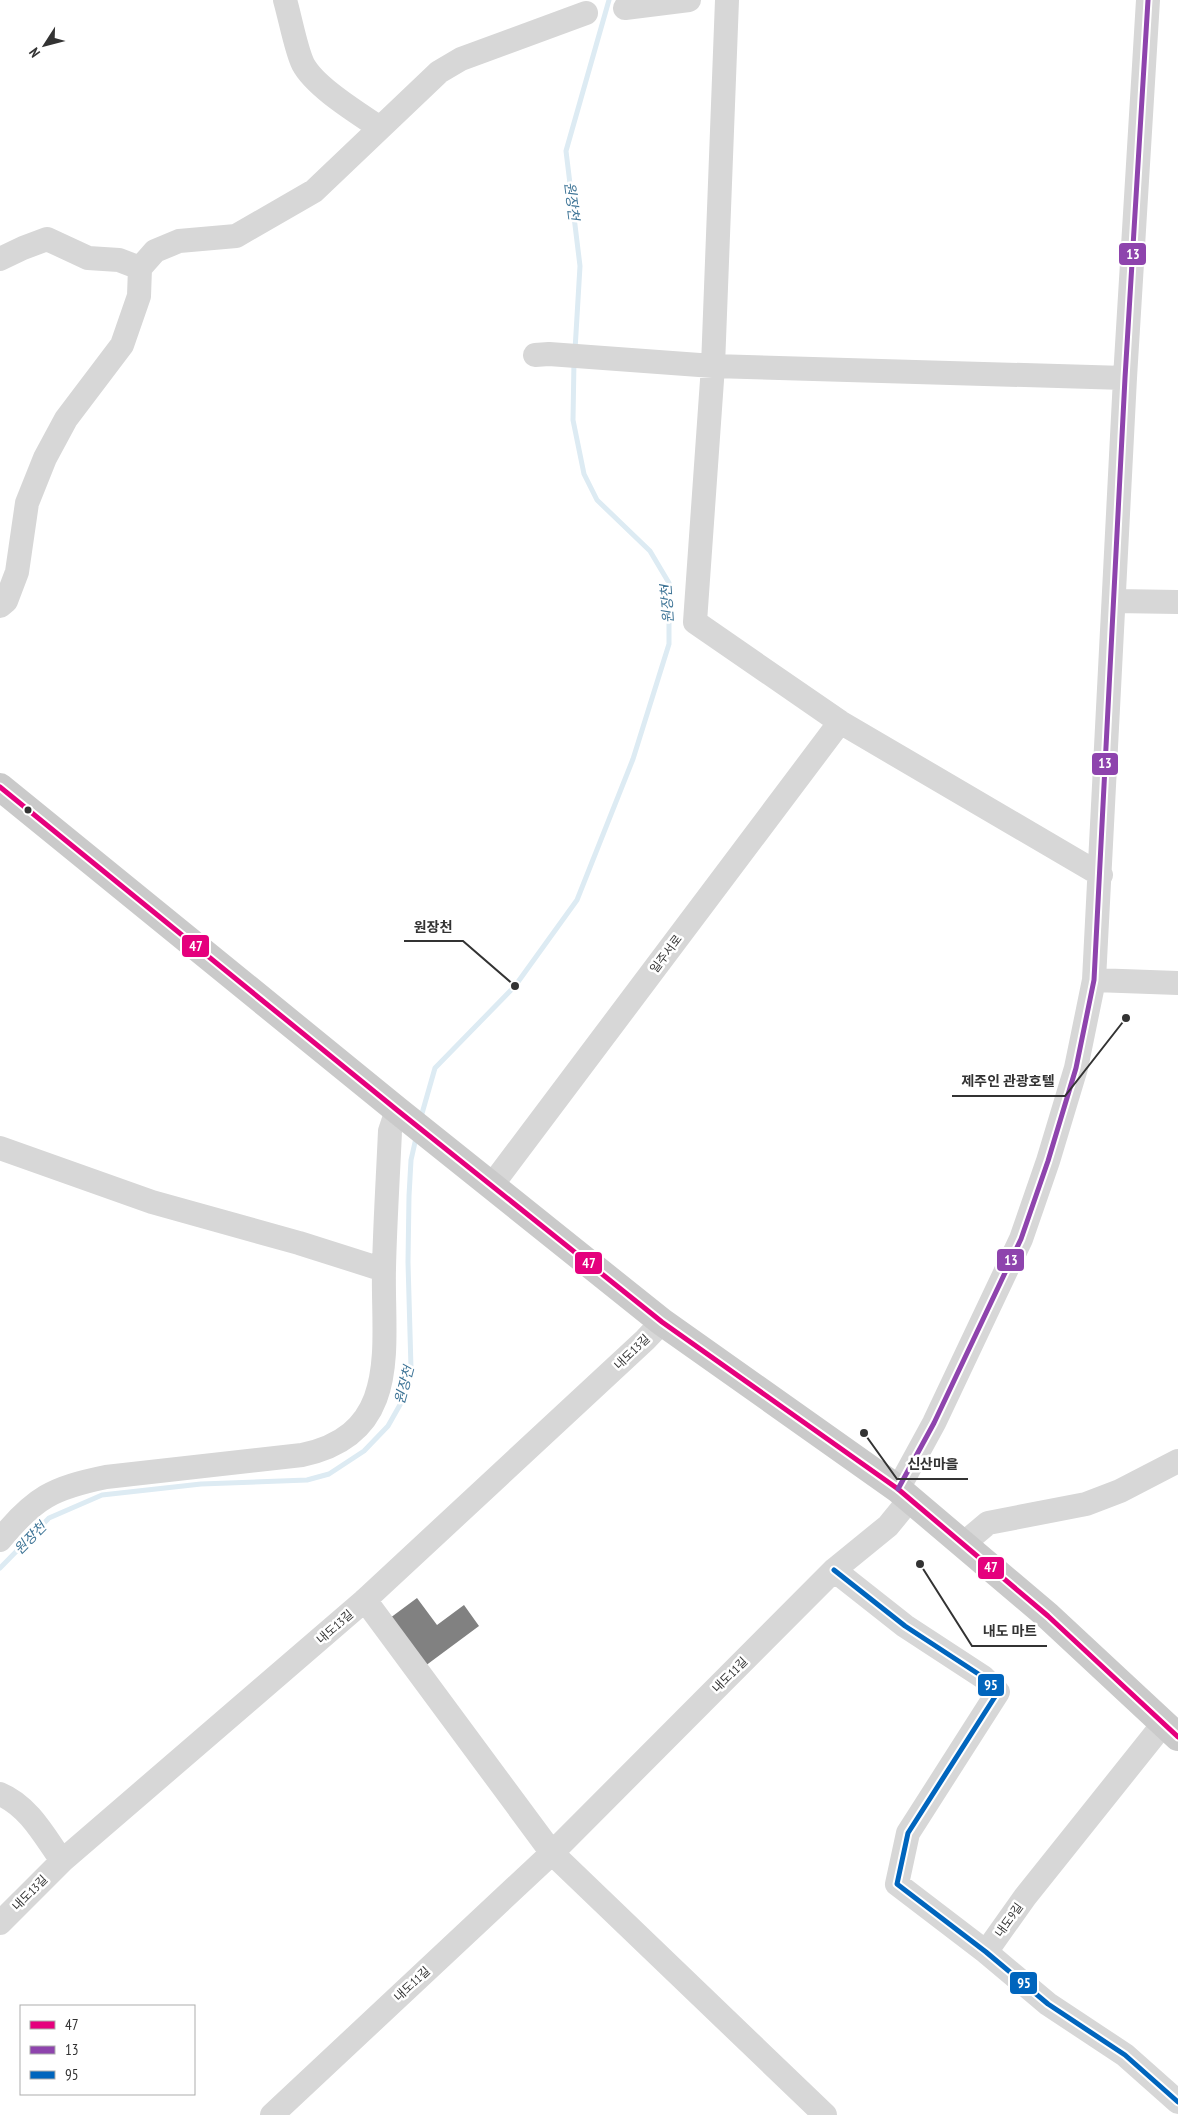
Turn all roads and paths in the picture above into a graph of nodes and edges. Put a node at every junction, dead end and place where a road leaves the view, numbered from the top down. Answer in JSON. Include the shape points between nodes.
{"nodes":[{"id":1,"x":285,"y":0,"type":"edge"},
{"id":2,"x":727,"y":0,"type":"edge"},
{"id":3,"x":1148,"y":0,"type":"edge"},
{"id":4,"x":688,"y":1,"type":"edge"},
{"id":5,"x":625,"y":8,"type":"dead end"},
{"id":6,"x":586,"y":13,"type":"dead end"},
{"id":7,"x":380,"y":128,"type":"junction"},
{"id":8,"x":0,"y":260,"type":"edge"},
{"id":9,"x":140,"y":268,"type":"junction"},
{"id":10,"x":542,"y":354,"type":"dead end"},
{"id":11,"x":713,"y":366,"type":"junction"},
{"id":12,"x":1125,"y":378,"type":"junction"},
{"id":13,"x":1115,"y":601,"type":"junction"},
{"id":14,"x":1178,"y":602,"type":"edge"},
{"id":15,"x":0,"y":606,"type":"edge"},
{"id":16,"x":840,"y":722,"type":"junction"},
{"id":17,"x":0,"y":787,"type":"edge"},
{"id":18,"x":1101,"y":875,"type":"junction"},
{"id":19,"x":1094,"y":980,"type":"junction"},
{"id":20,"x":1178,"y":983,"type":"edge"},
{"id":21,"x":411,"y":1122,"type":"junction"},
{"id":22,"x":0,"y":1148,"type":"edge"},
{"id":23,"x":492,"y":1186,"type":"junction"},
{"id":24,"x":384,"y":1270,"type":"junction"},
{"id":25,"x":662,"y":1322,"type":"junction"},
{"id":26,"x":1178,"y":1461,"type":"edge"},
{"id":27,"x":904,"y":1494,"type":"junction"},
{"id":28,"x":0,"y":1540,"type":"edge"},
{"id":29,"x":964,"y":1544,"type":"junction"},
{"id":30,"x":834,"y":1570,"type":"junction"},
{"id":31,"x":366,"y":1600,"type":"junction"},
{"id":32,"x":1171,"y":1730,"type":"edge"},
{"id":33,"x":0,"y":1794,"type":"edge"},
{"id":34,"x":552,"y":1853,"type":"junction"},
{"id":35,"x":62,"y":1861,"type":"junction"},
{"id":36,"x":0,"y":1923,"type":"edge"},
{"id":37,"x":986,"y":1952,"type":"junction"},
{"id":38,"x":1178,"y":2102,"type":"edge"},
{"id":39,"x":272,"y":2115,"type":"edge"},
{"id":40,"x":825,"y":2115,"type":"edge"}],
"edges":[{"from":1,"to":7,"type":"street","via":[[302,63],[312,77]]},
{"from":2,"to":11,"type":"street"},
{"from":3,"to":12,"type":"street","name":"내도11길"},
{"from":4,"to":5,"type":"street"},
{"from":6,"to":7,"type":"street","via":[[461,59],[439,72]]},
{"from":7,"to":9,"type":"street","via":[[314,191],[236,236],[179,241],[155,251]]},
{"from":8,"to":9,"type":"street","via":[[47,240],[88,258],[119,260]]},
{"from":9,"to":15,"type":"street","via":[[138,296],[122,345],[66,419],[45,458],[27,503],[17,572],[6,600]]},
{"from":10,"to":11,"type":"street"},
{"from":11,"to":12,"type":"street"},
{"from":11,"to":16,"type":"street","via":[[695,622]]},
{"from":12,"to":13,"type":"street","name":"내도11길"},
{"from":13,"to":14,"type":"street"},
{"from":13,"to":18,"type":"street","name":"내도11길"},
{"from":16,"to":18,"type":"street"},
{"from":16,"to":23,"type":"street","name":"일주서로"},
{"from":17,"to":21,"type":"main road"},
{"from":18,"to":19,"type":"street","name":"내도11길"},
{"from":19,"to":20,"type":"street"},
{"from":19,"to":27,"type":"street","name":"내도11길","via":[[1076,1068],[1021,1239]]},
{"from":21,"to":23,"type":"main road"},
{"from":21,"to":24,"type":"street","via":[[390,1131]]},
{"from":22,"to":24,"type":"street","via":[[152,1202]]},
{"from":23,"to":25,"type":"main road"},
{"from":24,"to":28,"type":"street","via":[[385,1344],[379,1390],[358,1427],[345,1438],[318,1452],[302,1455],[106,1476],[80,1482],[40,1499]]},
{"from":25,"to":27,"type":"main road"},
{"from":25,"to":31,"type":"street","name":"내도13길"},
{"from":26,"to":29,"type":"street","via":[[1120,1491],[1086,1504],[988,1523]]},
{"from":27,"to":29,"type":"main road"},
{"from":27,"to":30,"type":"street","name":"내도11길","via":[[888,1526]]},
{"from":29,"to":32,"type":"main road","via":[[1048,1616]]},
{"from":30,"to":34,"type":"street","name":"내도11길"},
{"from":30,"to":37,"type":"street","via":[[906,1626],[983,1677],[998,1692],[908,1833],[898,1884]]},
{"from":31,"to":34,"type":"street"},
{"from":31,"to":35,"type":"street","name":"내도13길"},
{"from":32,"to":37,"type":"street","name":"내도9길","via":[[1025,1897]]},
{"from":33,"to":35,"type":"street","via":[[25,1810]]},
{"from":34,"to":39,"type":"street","name":"내도11길"},
{"from":34,"to":40,"type":"street"},
{"from":35,"to":36,"type":"street","name":"내도13길"},
{"from":37,"to":38,"type":"street","via":[[1048,2004],[1125,2055]]}]}
